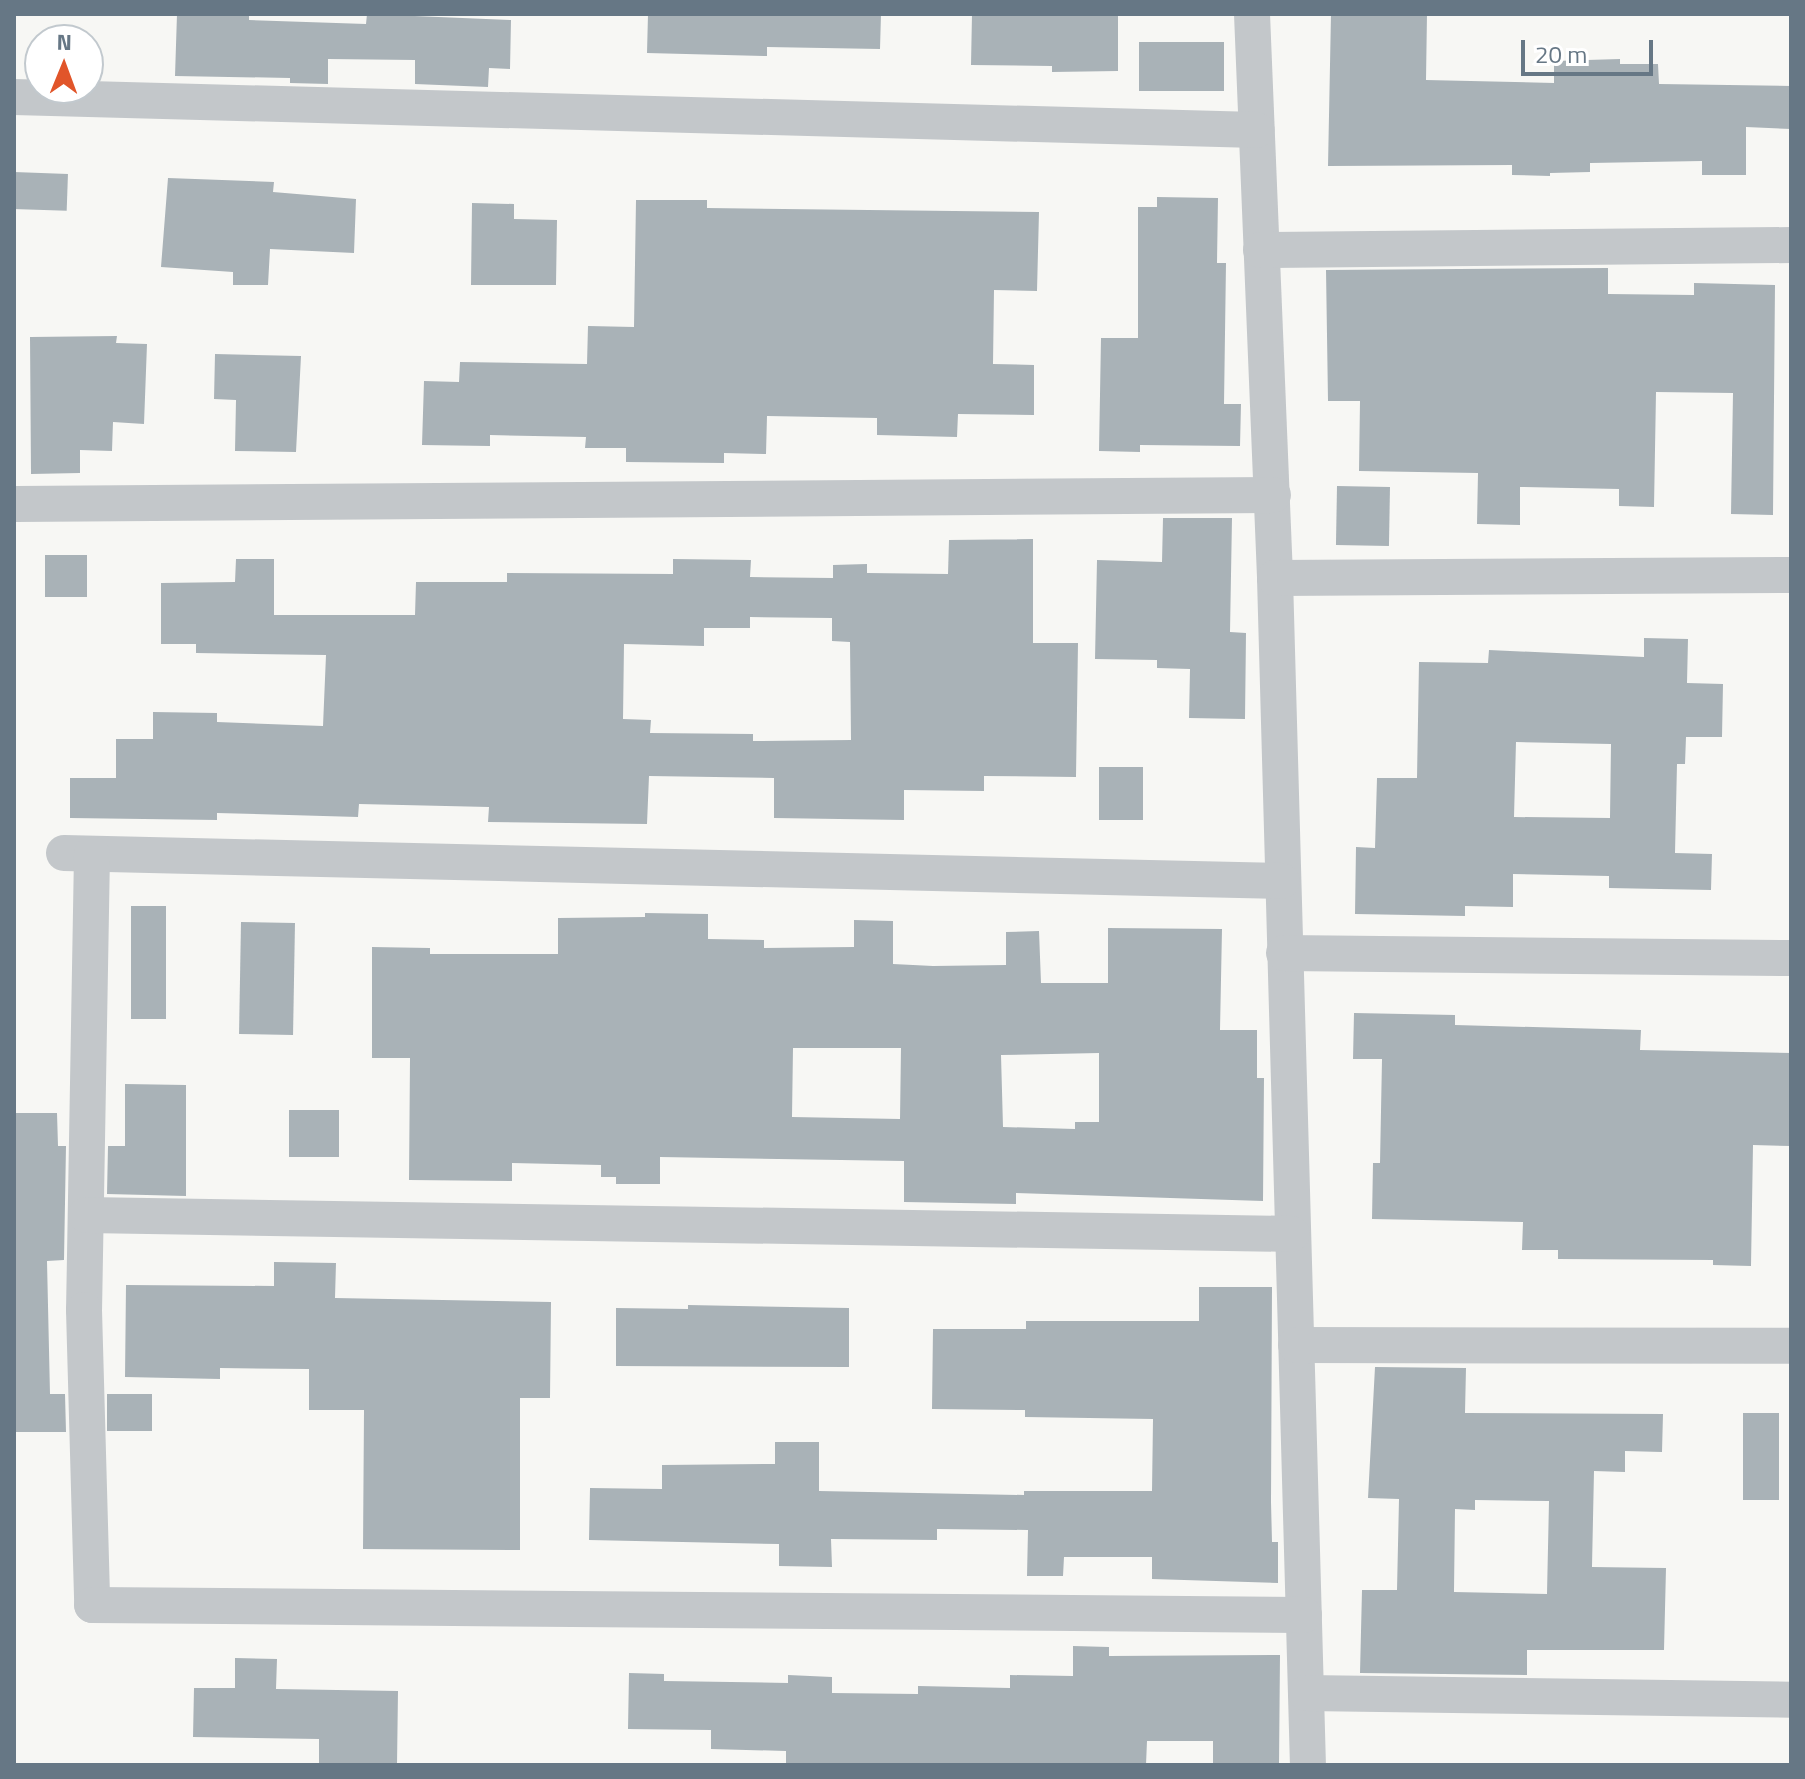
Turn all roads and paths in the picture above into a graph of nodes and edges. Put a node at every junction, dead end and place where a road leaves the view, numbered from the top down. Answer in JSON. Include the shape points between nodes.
{"nodes":[{"id":1,"x":1252,"y":14,"type":"edge"},
{"id":2,"x":14,"y":97,"type":"edge"},
{"id":3,"x":1257,"y":130,"type":"junction"},
{"id":4,"x":1791,"y":245,"type":"edge"},
{"id":5,"x":1261,"y":250,"type":"junction"},
{"id":6,"x":1273,"y":495,"type":"junction"},
{"id":7,"x":16,"y":504,"type":"dead end"},
{"id":8,"x":1791,"y":575,"type":"edge"},
{"id":9,"x":1275,"y":578,"type":"junction"},
{"id":10,"x":1282,"y":881,"type":"junction"},
{"id":11,"x":1284,"y":953,"type":"junction"},
{"id":12,"x":1791,"y":958,"type":"edge"},
{"id":13,"x":86,"y":1215,"type":"junction"},
{"id":14,"x":1292,"y":1234,"type":"junction"},
{"id":15,"x":1296,"y":1345,"type":"junction"},
{"id":16,"x":1791,"y":1346,"type":"edge"},
{"id":17,"x":1304,"y":1615,"type":"junction"},
{"id":18,"x":1306,"y":1693,"type":"junction"},
{"id":19,"x":1791,"y":1700,"type":"edge"},
{"id":20,"x":1308,"y":1765,"type":"edge"}],
"edges":[{"from":1,"to":3,"type":"street"},
{"from":2,"to":3,"type":"street"},
{"from":3,"to":5,"type":"street"},
{"from":4,"to":5,"type":"street"},
{"from":5,"to":6,"type":"street"},
{"from":6,"to":7,"type":"street"},
{"from":6,"to":9,"type":"street"},
{"from":8,"to":9,"type":"street"},
{"from":9,"to":10,"type":"street"},
{"from":10,"to":11,"type":"street"},
{"from":10,"to":13,"type":"street","via":[[78,854]]},
{"from":11,"to":12,"type":"street"},
{"from":11,"to":14,"type":"street"},
{"from":13,"to":14,"type":"street"},
{"from":13,"to":17,"type":"street","via":[[92,1605]]},
{"from":14,"to":15,"type":"street"},
{"from":15,"to":16,"type":"street"},
{"from":15,"to":17,"type":"street"},
{"from":17,"to":18,"type":"street"},
{"from":18,"to":19,"type":"street"},
{"from":18,"to":20,"type":"street"}]}
